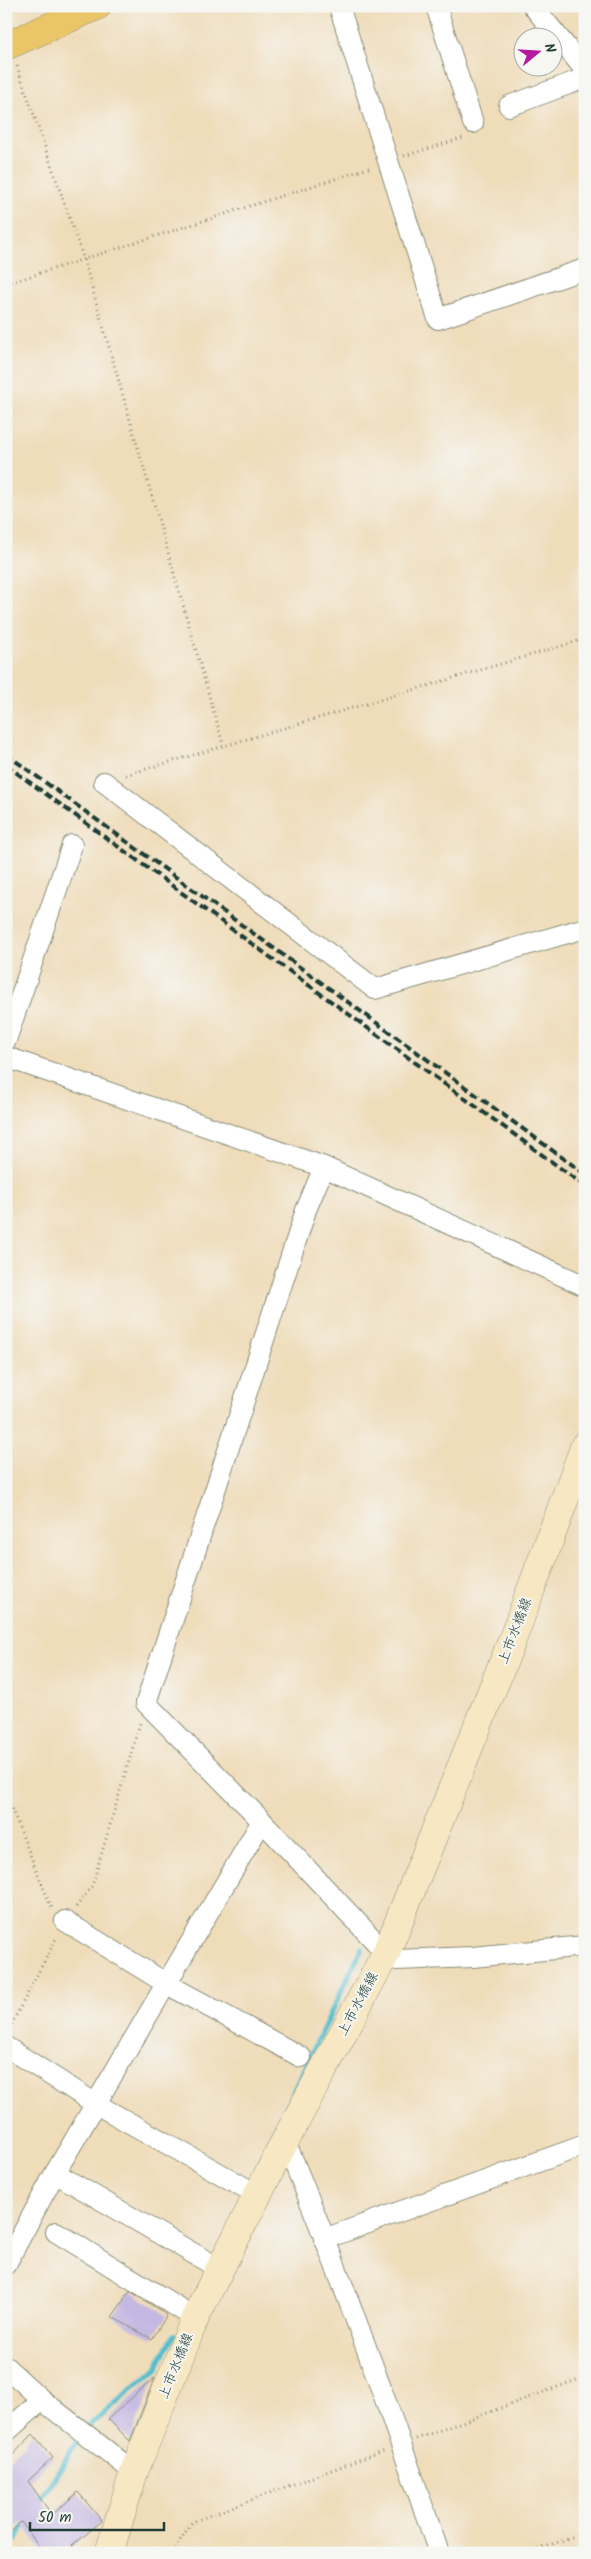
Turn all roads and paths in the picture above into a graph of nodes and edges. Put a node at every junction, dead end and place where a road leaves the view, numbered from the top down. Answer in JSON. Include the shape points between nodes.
{"nodes":[{"id":1,"x":98,"y":6,"type":"edge"},
{"id":2,"x":339,"y":6,"type":"edge"},
{"id":3,"x":436,"y":6,"type":"edge"},
{"id":4,"x":533,"y":6,"type":"edge"},
{"id":5,"x":8,"y":45,"type":"edge"},
{"id":6,"x":585,"y":70,"type":"edge"},
{"id":7,"x":585,"y":78,"type":"edge"},
{"id":8,"x":509,"y":106,"type":"dead end"},
{"id":9,"x":473,"y":123,"type":"joint"},
{"id":10,"x":387,"y":162,"type":"junction"},
{"id":11,"x":84,"y":260,"type":"junction"},
{"id":12,"x":585,"y":269,"type":"edge"},
{"id":13,"x":6,"y":284,"type":"edge"},
{"id":14,"x":585,"y":639,"type":"edge"},
{"id":15,"x":223,"y":744,"type":"junction"},
{"id":16,"x":104,"y":782,"type":"joint"},
{"id":17,"x":72,"y":845,"type":"dead end"},
{"id":18,"x":585,"y":928,"type":"edge"},
{"id":19,"x":6,"y":1040,"type":"edge"},
{"id":20,"x":6,"y":1057,"type":"edge"},
{"id":21,"x":324,"y":1167,"type":"junction"},
{"id":22,"x":585,"y":1286,"type":"edge"},
{"id":23,"x":584,"y":1448,"type":"edge"},
{"id":24,"x":146,"y":1703,"type":"junction"},
{"id":25,"x":6,"y":1795,"type":"edge"},
{"id":26,"x":262,"y":1821,"type":"junction"},
{"id":27,"x":65,"y":1921,"type":"junction"},
{"id":28,"x":585,"y":1946,"type":"edge"},
{"id":29,"x":386,"y":1953,"type":"junction"},
{"id":30,"x":167,"y":1984,"type":"junction"},
{"id":31,"x":6,"y":2034,"type":"edge"},
{"id":32,"x":6,"y":2047,"type":"edge"},
{"id":33,"x":301,"y":2057,"type":"dead end"},
{"id":34,"x":96,"y":2104,"type":"junction"},
{"id":35,"x":285,"y":2141,"type":"junction"},
{"id":36,"x":585,"y":2145,"type":"edge"},
{"id":37,"x":55,"y":2173,"type":"junction"},
{"id":38,"x":258,"y":2195,"type":"junction"},
{"id":39,"x":56,"y":2232,"type":"dead end"},
{"id":40,"x":324,"y":2239,"type":"junction"},
{"id":41,"x":6,"y":2264,"type":"edge"},
{"id":42,"x":220,"y":2269,"type":"junction"},
{"id":43,"x":195,"y":2318,"type":"junction"},
{"id":44,"x":6,"y":2367,"type":"edge"},
{"id":45,"x":585,"y":2376,"type":"edge"},
{"id":46,"x":42,"y":2400,"type":"junction"},
{"id":47,"x":6,"y":2432,"type":"edge"},
{"id":48,"x":402,"y":2444,"type":"junction"},
{"id":49,"x":134,"y":2472,"type":"junction"},
{"id":50,"x":585,"y":2532,"type":"edge"},
{"id":51,"x":109,"y":2553,"type":"edge"},
{"id":52,"x":172,"y":2553,"type":"edge"},
{"id":53,"x":439,"y":2553,"type":"edge"},
{"id":54,"x":529,"y":2553,"type":"edge"}],
"edges":[{"from":1,"to":5,"type":"main road"},
{"from":2,"to":10,"type":"street"},
{"from":3,"to":9,"type":"street"},
{"from":4,"to":6,"type":"street"},
{"from":5,"to":11,"type":"path"},
{"from":7,"to":8,"type":"street"},
{"from":9,"to":10,"type":"path","via":[[467,136]]},
{"from":10,"to":11,"type":"path"},
{"from":10,"to":12,"type":"street","via":[[438,319]]},
{"from":11,"to":13,"type":"path"},
{"from":11,"to":15,"type":"path"},
{"from":14,"to":15,"type":"path"},
{"from":15,"to":16,"type":"path"},
{"from":16,"to":18,"type":"street","via":[[375,989]]},
{"from":17,"to":19,"type":"street"},
{"from":20,"to":21,"type":"street"},
{"from":21,"to":22,"type":"street"},
{"from":21,"to":24,"type":"street","via":[[306,1210]]},
{"from":23,"to":29,"type":"main road","name":"上市水橋線","via":[[511,1643]]},
{"from":24,"to":26,"type":"street"},
{"from":24,"to":27,"type":"path","via":[[92,1886]]},
{"from":25,"to":27,"type":"path","via":[[54,1913]]},
{"from":26,"to":29,"type":"street"},
{"from":26,"to":30,"type":"street"},
{"from":27,"to":30,"type":"street"},
{"from":27,"to":31,"type":"path"},
{"from":28,"to":29,"type":"street","via":[[472,1957],[397,1960]]},
{"from":29,"to":35,"type":"main road","name":"上市水橋線"},
{"from":30,"to":33,"type":"street"},
{"from":30,"to":34,"type":"street"},
{"from":32,"to":34,"type":"street"},
{"from":34,"to":37,"type":"street"},
{"from":34,"to":38,"type":"street"},
{"from":35,"to":38,"type":"main road","name":"上市水橋線"},
{"from":35,"to":40,"type":"street"},
{"from":36,"to":40,"type":"street"},
{"from":37,"to":41,"type":"street"},
{"from":37,"to":42,"type":"street"},
{"from":38,"to":42,"type":"main road","name":"上市水橋線"},
{"from":39,"to":43,"type":"street"},
{"from":40,"to":48,"type":"street"},
{"from":42,"to":43,"type":"main road","name":"上市水橋線"},
{"from":43,"to":49,"type":"main road","name":"上市水橋線"},
{"from":44,"to":46,"type":"street"},
{"from":45,"to":48,"type":"path"},
{"from":46,"to":47,"type":"street"},
{"from":46,"to":49,"type":"street"},
{"from":48,"to":52,"type":"path","via":[[192,2522]]},
{"from":48,"to":53,"type":"street"},
{"from":49,"to":51,"type":"main road","name":"上市水橋線"},
{"from":50,"to":54,"type":"path"}]}
